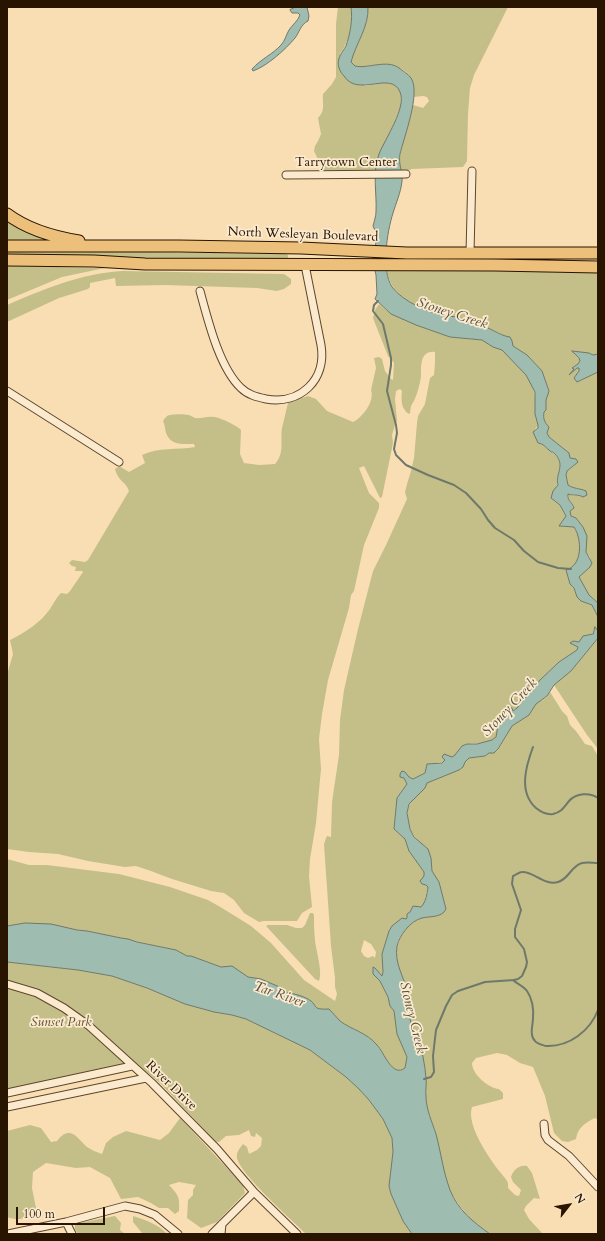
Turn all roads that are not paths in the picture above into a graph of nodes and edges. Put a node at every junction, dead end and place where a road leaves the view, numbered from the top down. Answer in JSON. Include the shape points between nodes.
{"nodes":[{"id":1,"x":472,"y":171,"type":"dead end"},
{"id":2,"x":406,"y":174,"type":"dead end"},
{"id":3,"x":286,"y":175,"type":"dead end"},
{"id":4,"x":7,"y":214,"type":"edge"},
{"id":5,"x":7,"y":246,"type":"edge"},
{"id":6,"x":115,"y":247,"type":"junction"},
{"id":7,"x":556,"y":252,"type":"junction"},
{"id":8,"x":470,"y":253,"type":"junction"},
{"id":9,"x":598,"y":253,"type":"edge"},
{"id":10,"x":407,"y":259,"type":"junction"},
{"id":11,"x":7,"y":260,"type":"edge"},
{"id":12,"x":305,"y":265,"type":"junction"},
{"id":13,"x":556,"y":266,"type":"junction"},
{"id":14,"x":598,"y":267,"type":"edge"},
{"id":15,"x":200,"y":291,"type":"dead end"},
{"id":16,"x":7,"y":390,"type":"edge"},
{"id":17,"x":119,"y":462,"type":"dead end"},
{"id":18,"x":7,"y":984,"type":"edge"},
{"id":19,"x":132,"y":1066,"type":"junction"},
{"id":20,"x":146,"y":1078,"type":"junction"},
{"id":21,"x":7,"y":1093,"type":"edge"},
{"id":22,"x":7,"y":1107,"type":"edge"},
{"id":23,"x":544,"y":1124,"type":"dead end"},
{"id":24,"x":598,"y":1187,"type":"edge"},
{"id":25,"x":254,"y":1192,"type":"junction"},
{"id":26,"x":66,"y":1222,"type":"junction"},
{"id":27,"x":222,"y":1224,"type":"junction"},
{"id":28,"x":8,"y":1234,"type":"edge"},
{"id":29,"x":72,"y":1234,"type":"edge"},
{"id":30,"x":178,"y":1234,"type":"edge"},
{"id":31,"x":212,"y":1234,"type":"edge"},
{"id":32,"x":221,"y":1234,"type":"edge"},
{"id":33,"x":297,"y":1234,"type":"edge"}],
"edges":[{"from":1,"to":8,"type":"street"},
{"from":2,"to":3,"type":"street","name":"Tarrytown Center"},
{"from":4,"to":6,"type":"highway","via":[[28,226],[60,237]]},
{"from":5,"to":6,"type":"highway","name":"North Wesleyan Boulevard"},
{"from":6,"to":10,"type":"highway","name":"North Wesleyan Boulevard","via":[[301,248],[361,252]]},
{"from":7,"to":8,"type":"highway","name":"North Wesleyan Boulevard"},
{"from":7,"to":9,"type":"highway","name":"North Wesleyan Boulevard"},
{"from":7,"to":13,"type":"highway"},
{"from":8,"to":10,"type":"highway","name":"North Wesleyan Boulevard"},
{"from":10,"to":12,"type":"highway","name":"North Wesleyan Boulevard","via":[[359,265]]},
{"from":10,"to":13,"type":"highway","name":"North Wesleyan Boulevard"},
{"from":11,"to":12,"type":"highway","name":"North Wesleyan Boulevard"},
{"from":12,"to":15,"type":"street","via":[[322,358],[312,384],[300,394],[284,400],[257,397],[241,388],[231,376],[223,362]]},
{"from":13,"to":14,"type":"highway","name":"North Wesleyan Boulevard"},
{"from":16,"to":17,"type":"street"},
{"from":18,"to":19,"type":"street","name":"River Drive","via":[[37,993],[64,1008],[93,1030]]},
{"from":19,"to":20,"type":"street","name":"River Drive"},
{"from":19,"to":21,"type":"street"},
{"from":20,"to":22,"type":"street"},
{"from":20,"to":25,"type":"street","name":"River Drive","via":[[217,1149]]},
{"from":23,"to":24,"type":"street","via":[[548,1140],[569,1156]]},
{"from":25,"to":27,"type":"street"},
{"from":25,"to":33,"type":"street","name":"River Drive"},
{"from":26,"to":28,"type":"street"},
{"from":26,"to":29,"type":"street"},
{"from":26,"to":30,"type":"street","via":[[125,1206],[155,1215]]},
{"from":27,"to":31,"type":"street"},
{"from":27,"to":32,"type":"street"}]}
